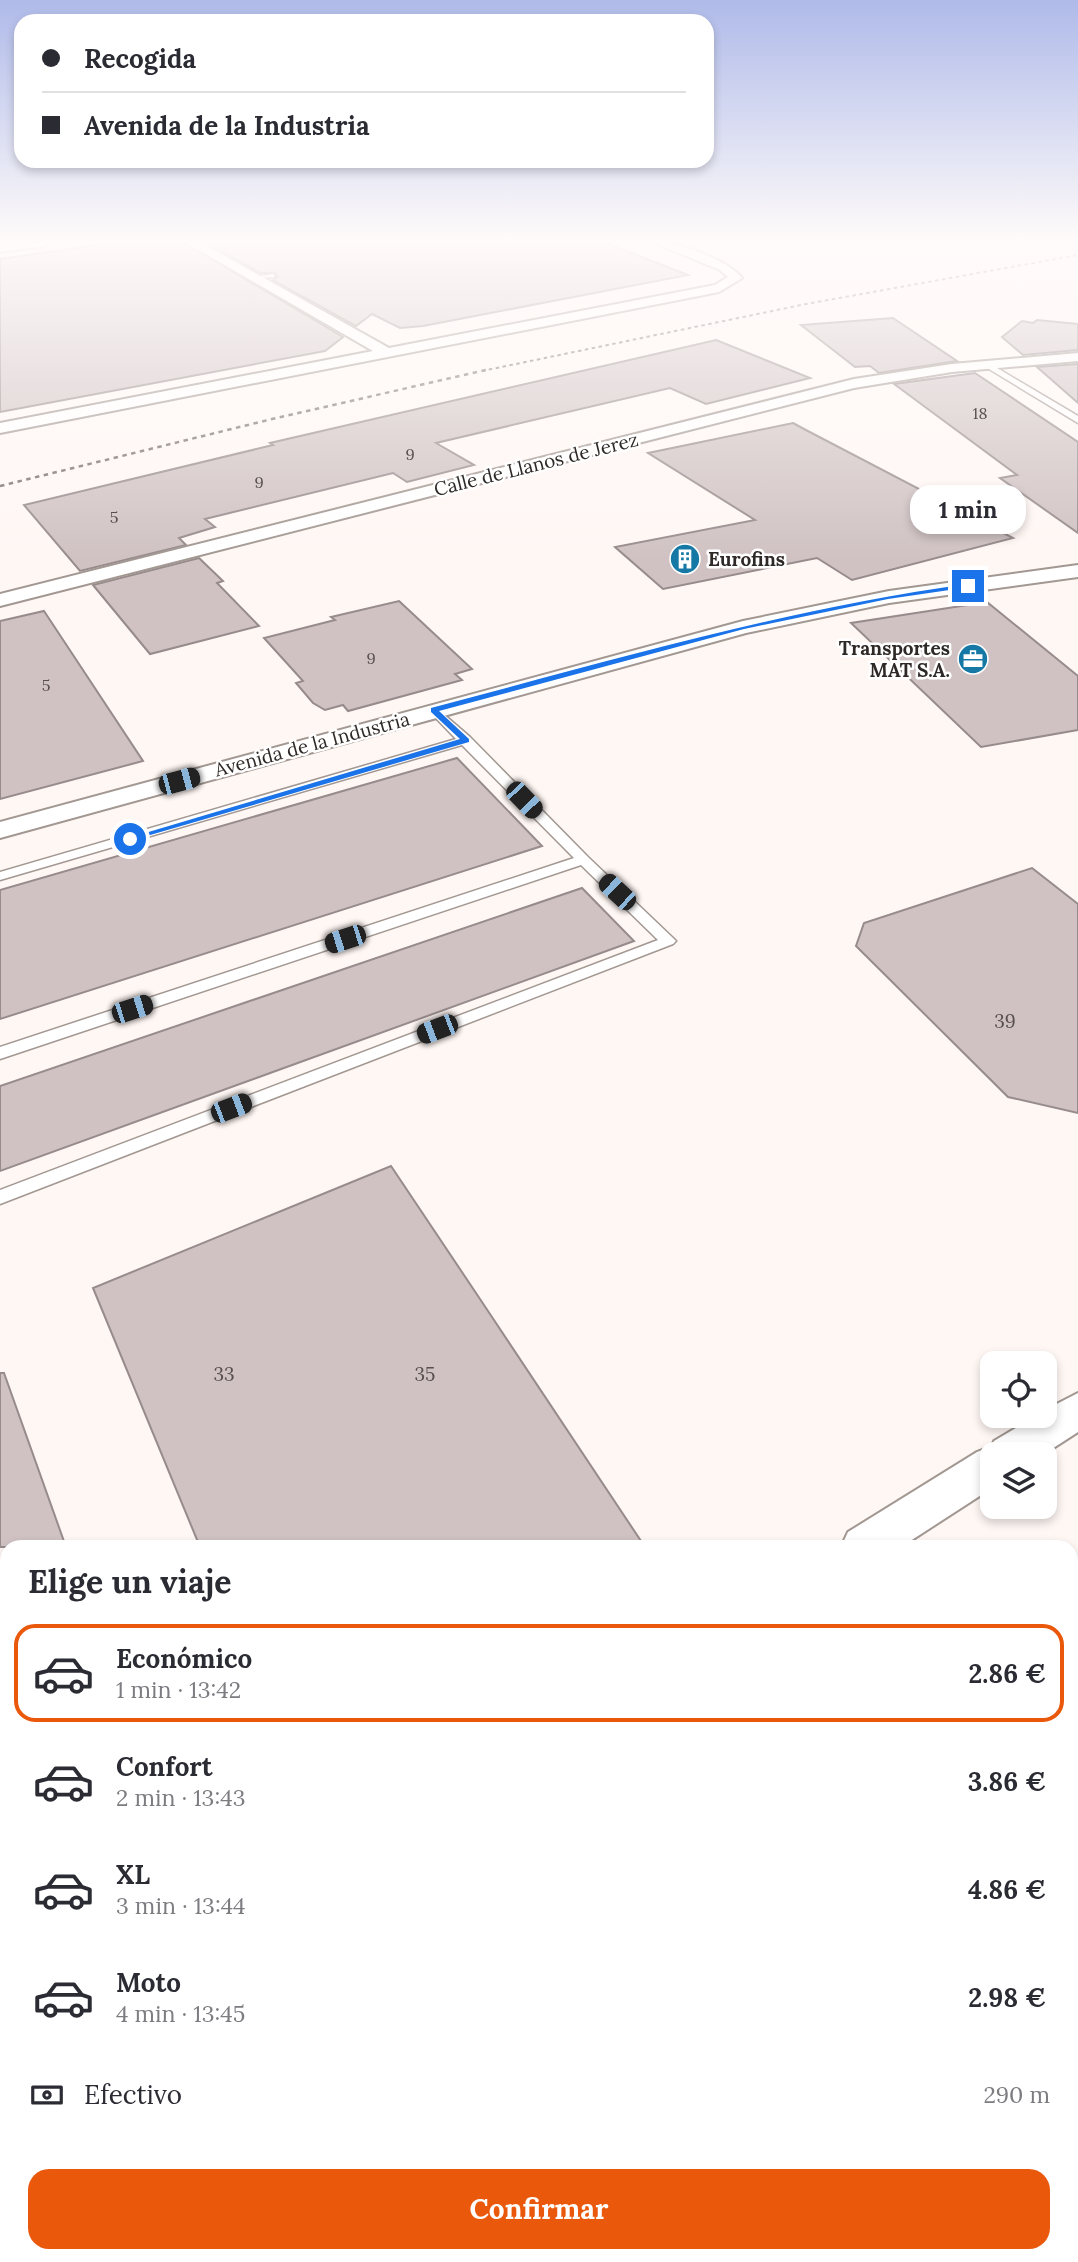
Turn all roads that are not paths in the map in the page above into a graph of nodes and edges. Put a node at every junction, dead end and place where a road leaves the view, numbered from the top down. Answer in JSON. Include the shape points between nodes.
{"nodes":[{"id":1,"x":377,"y":348,"type":"edge"},
{"id":2,"x":415,"y":348,"type":"edge"},
{"id":3,"x":387,"y":353,"type":"junction"},
{"id":4,"x":1078,"y":357,"type":"edge"},
{"id":5,"x":987,"y":364,"type":"junction"},
{"id":6,"x":1078,"y":420,"type":"edge"},
{"id":7,"x":0,"y":428,"type":"edge"},
{"id":8,"x":1078,"y":571,"type":"edge"},
{"id":9,"x":0,"y":600,"type":"edge"},
{"id":10,"x":434,"y":710,"type":"junction"},
{"id":11,"x":466,"y":740,"type":"junction"},
{"id":12,"x":0,"y":830,"type":"edge"},
{"id":13,"x":583,"y":860,"type":"junction"},
{"id":14,"x":0,"y":876,"type":"edge"},
{"id":15,"x":0,"y":1053,"type":"edge"},
{"id":16,"x":0,"y":1197,"type":"edge"},
{"id":17,"x":1078,"y":1411,"type":"edge"},
{"id":18,"x":1028,"y":1442,"type":"edge"},
{"id":19,"x":980,"y":1473,"type":"edge"},
{"id":20,"x":874,"y":1540,"type":"edge"}],
"edges":[{"from":1,"to":3,"type":"street"},
{"from":2,"to":3,"type":"street"},
{"from":3,"to":7,"type":"street"},
{"from":4,"to":5,"type":"street","name":"Calle de Llanos de Jerez"},
{"from":5,"to":6,"type":"lane"},
{"from":5,"to":9,"type":"street","name":"Calle de Llanos de Jerez","via":[[881,379],[800,397]]},
{"from":8,"to":10,"type":"street","name":"Avenida de la Industria","via":[[888,597],[802,614]]},
{"from":10,"to":11,"type":"lane"},
{"from":10,"to":12,"type":"street","name":"Avenida de la Industria"},
{"from":11,"to":13,"type":"lane"},
{"from":11,"to":14,"type":"lane"},
{"from":13,"to":15,"type":"lane"},
{"from":13,"to":16,"type":"lane","via":[[668,941]]},
{"from":17,"to":18,"type":"street"},
{"from":19,"to":20,"type":"street"}]}
